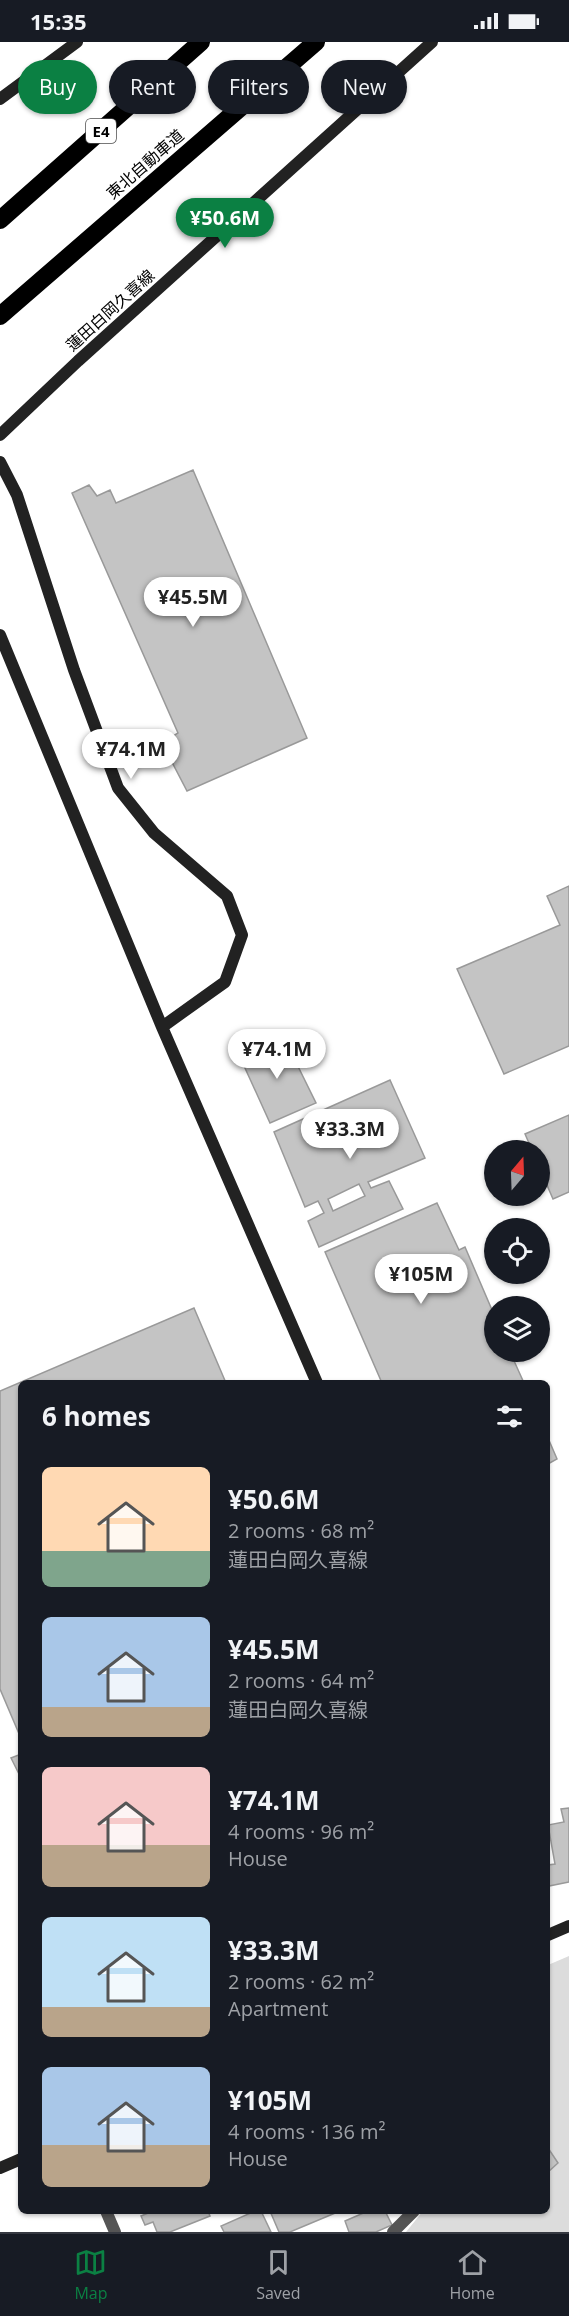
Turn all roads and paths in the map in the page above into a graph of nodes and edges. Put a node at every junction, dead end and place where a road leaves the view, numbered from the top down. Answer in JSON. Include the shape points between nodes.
{"nodes":[{"id":1,"x":77,"y":42,"type":"edge"},
{"id":2,"x":201,"y":42,"type":"edge"},
{"id":3,"x":316,"y":42,"type":"edge"},
{"id":4,"x":432,"y":42,"type":"edge"},
{"id":5,"x":0,"y":99,"type":"edge"},
{"id":6,"x":0,"y":220,"type":"edge"},
{"id":7,"x":0,"y":316,"type":"edge"},
{"id":8,"x":0,"y":435,"type":"edge"},
{"id":9,"x":0,"y":462,"type":"edge"},
{"id":10,"x":0,"y":635,"type":"edge"},
{"id":11,"x":162,"y":1027,"type":"junction"},
{"id":12,"x":316,"y":1380,"type":"edge"},
{"id":13,"x":569,"y":1926,"type":"edge"},
{"id":14,"x":550,"y":1934,"type":"edge"},
{"id":15,"x":18,"y":2160,"type":"edge"},
{"id":16,"x":0,"y":2168,"type":"edge"},
{"id":17,"x":107,"y":2214,"type":"edge"},
{"id":18,"x":411,"y":2214,"type":"edge"},
{"id":19,"x":115,"y":2232,"type":"edge"},
{"id":20,"x":393,"y":2232,"type":"edge"}],
"edges":[{"from":1,"to":5,"type":"street"},
{"from":2,"to":6,"type":"highway","number":"E4"},
{"from":3,"to":7,"type":"highway","name":"東北自動車道"},
{"from":4,"to":8,"type":"street","name":"蓮田白岡久喜線"},
{"from":9,"to":11,"type":"street","via":[[17,495],[118,788],[154,834],[227,896],[242,935],[225,982]]},
{"from":10,"to":11,"type":"street"},
{"from":11,"to":12,"type":"street"},
{"from":13,"to":14,"type":"street"},
{"from":15,"to":16,"type":"street"},
{"from":17,"to":19,"type":"street"},
{"from":18,"to":20,"type":"street"}]}
